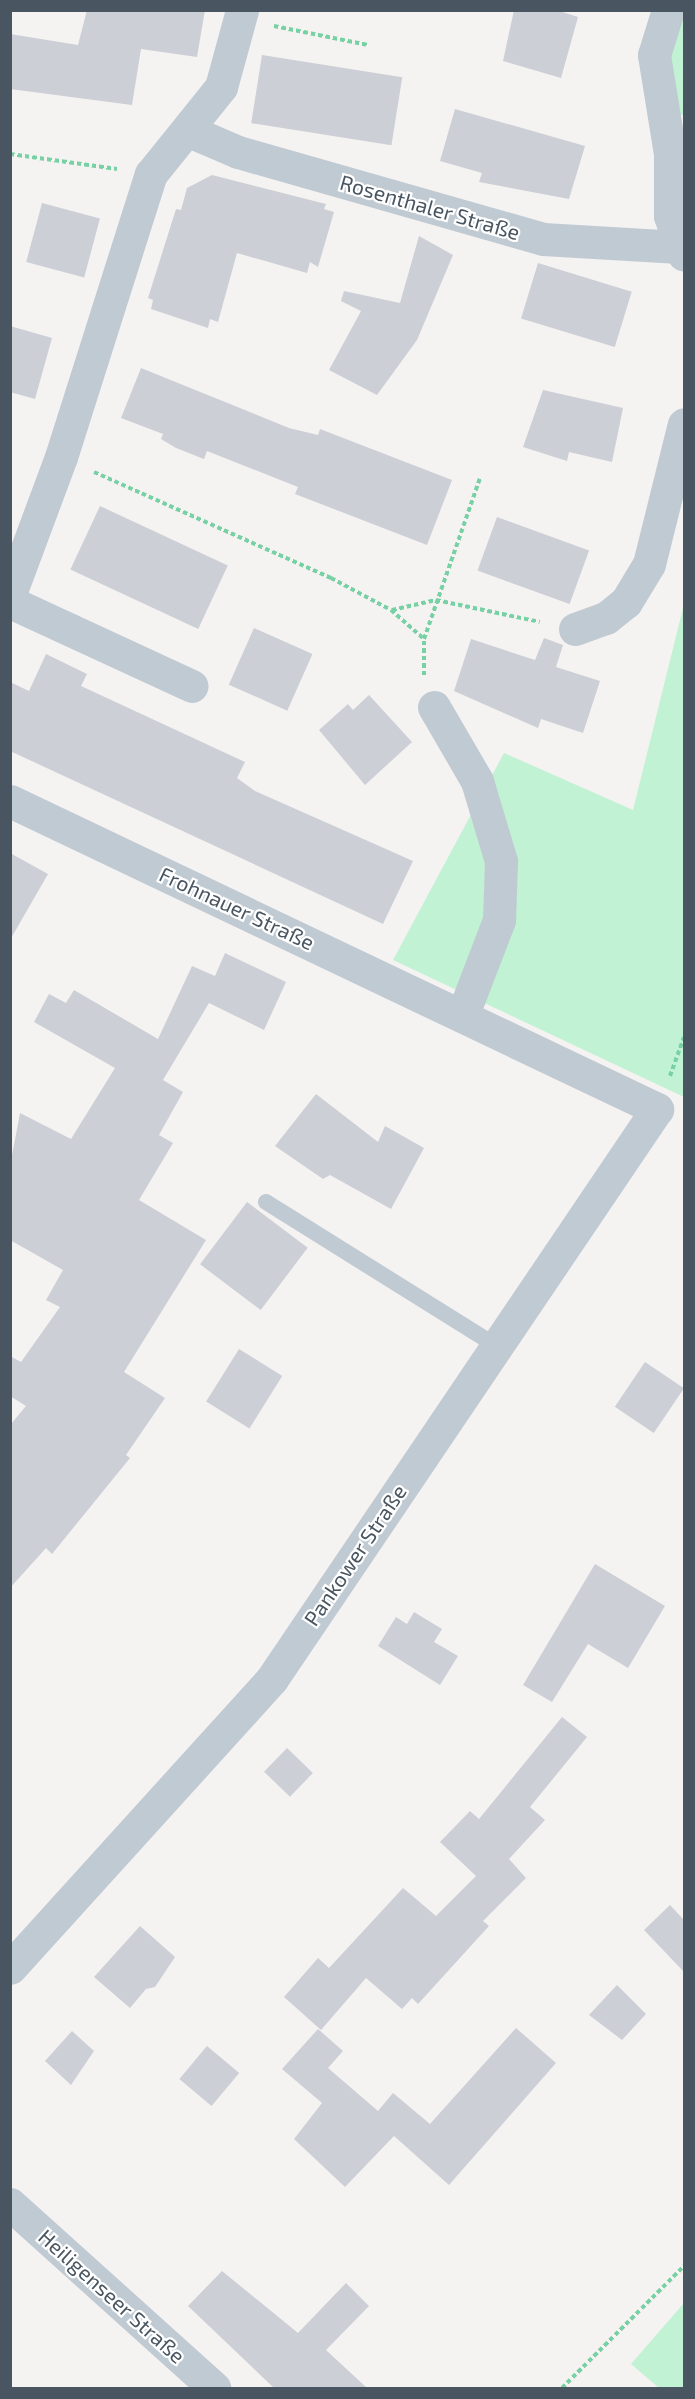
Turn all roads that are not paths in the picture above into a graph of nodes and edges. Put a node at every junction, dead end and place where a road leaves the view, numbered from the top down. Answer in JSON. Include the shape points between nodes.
{"nodes":[{"id":1,"x":668,"y":10,"type":"edge"},
{"id":2,"x":242,"y":15,"type":"edge"},
{"id":3,"x":189,"y":130,"type":"junction"},
{"id":4,"x":682,"y":251,"type":"edge"},
{"id":5,"x":684,"y":424,"type":"edge"},
{"id":6,"x":10,"y":594,"type":"edge"},
{"id":7,"x":10,"y":602,"type":"edge"},
{"id":8,"x":575,"y":629,"type":"dead end"},
{"id":9,"x":192,"y":686,"type":"dead end"},
{"id":10,"x":434,"y":707,"type":"road end"},
{"id":11,"x":10,"y":801,"type":"edge"},
{"id":12,"x":463,"y":1014,"type":"junction"},
{"id":13,"x":657,"y":1109,"type":"joint"},
{"id":14,"x":266,"y":1202,"type":"dead end"},
{"id":15,"x":495,"y":1346,"type":"junction"},
{"id":16,"x":10,"y":1968,"type":"edge"},
{"id":17,"x":10,"y":2204,"type":"edge"},
{"id":18,"x":214,"y":2388,"type":"edge"}],
"edges":[{"from":1,"to":4,"type":"street","name":"Rosenthaler Straße","via":[[654,55],[670,154],[670,216]]},
{"from":2,"to":3,"type":"street","via":[[221,87]]},
{"from":3,"to":4,"type":"street","name":"Rosenthaler Straße","via":[[238,152],[543,238]]},
{"from":3,"to":6,"type":"street","via":[[151,174],[61,458]]},
{"from":5,"to":8,"type":"street","via":[[649,564],[626,602],[606,618]]},
{"from":7,"to":9,"type":"street"},
{"from":10,"to":12,"type":"street","via":[[477,781],[501,861],[499,920]]},
{"from":11,"to":12,"type":"street","name":"Frohnauer Straße"},
{"from":12,"to":13,"type":"street","name":"Frohnauer Straße"},
{"from":13,"to":15,"type":"street","name":"Pankower Straße"},
{"from":14,"to":15,"type":"lane"},
{"from":15,"to":16,"type":"street","name":"Pankower Straße","via":[[272,1679]]},
{"from":17,"to":18,"type":"street","name":"Heiligenseer Straße"}]}
